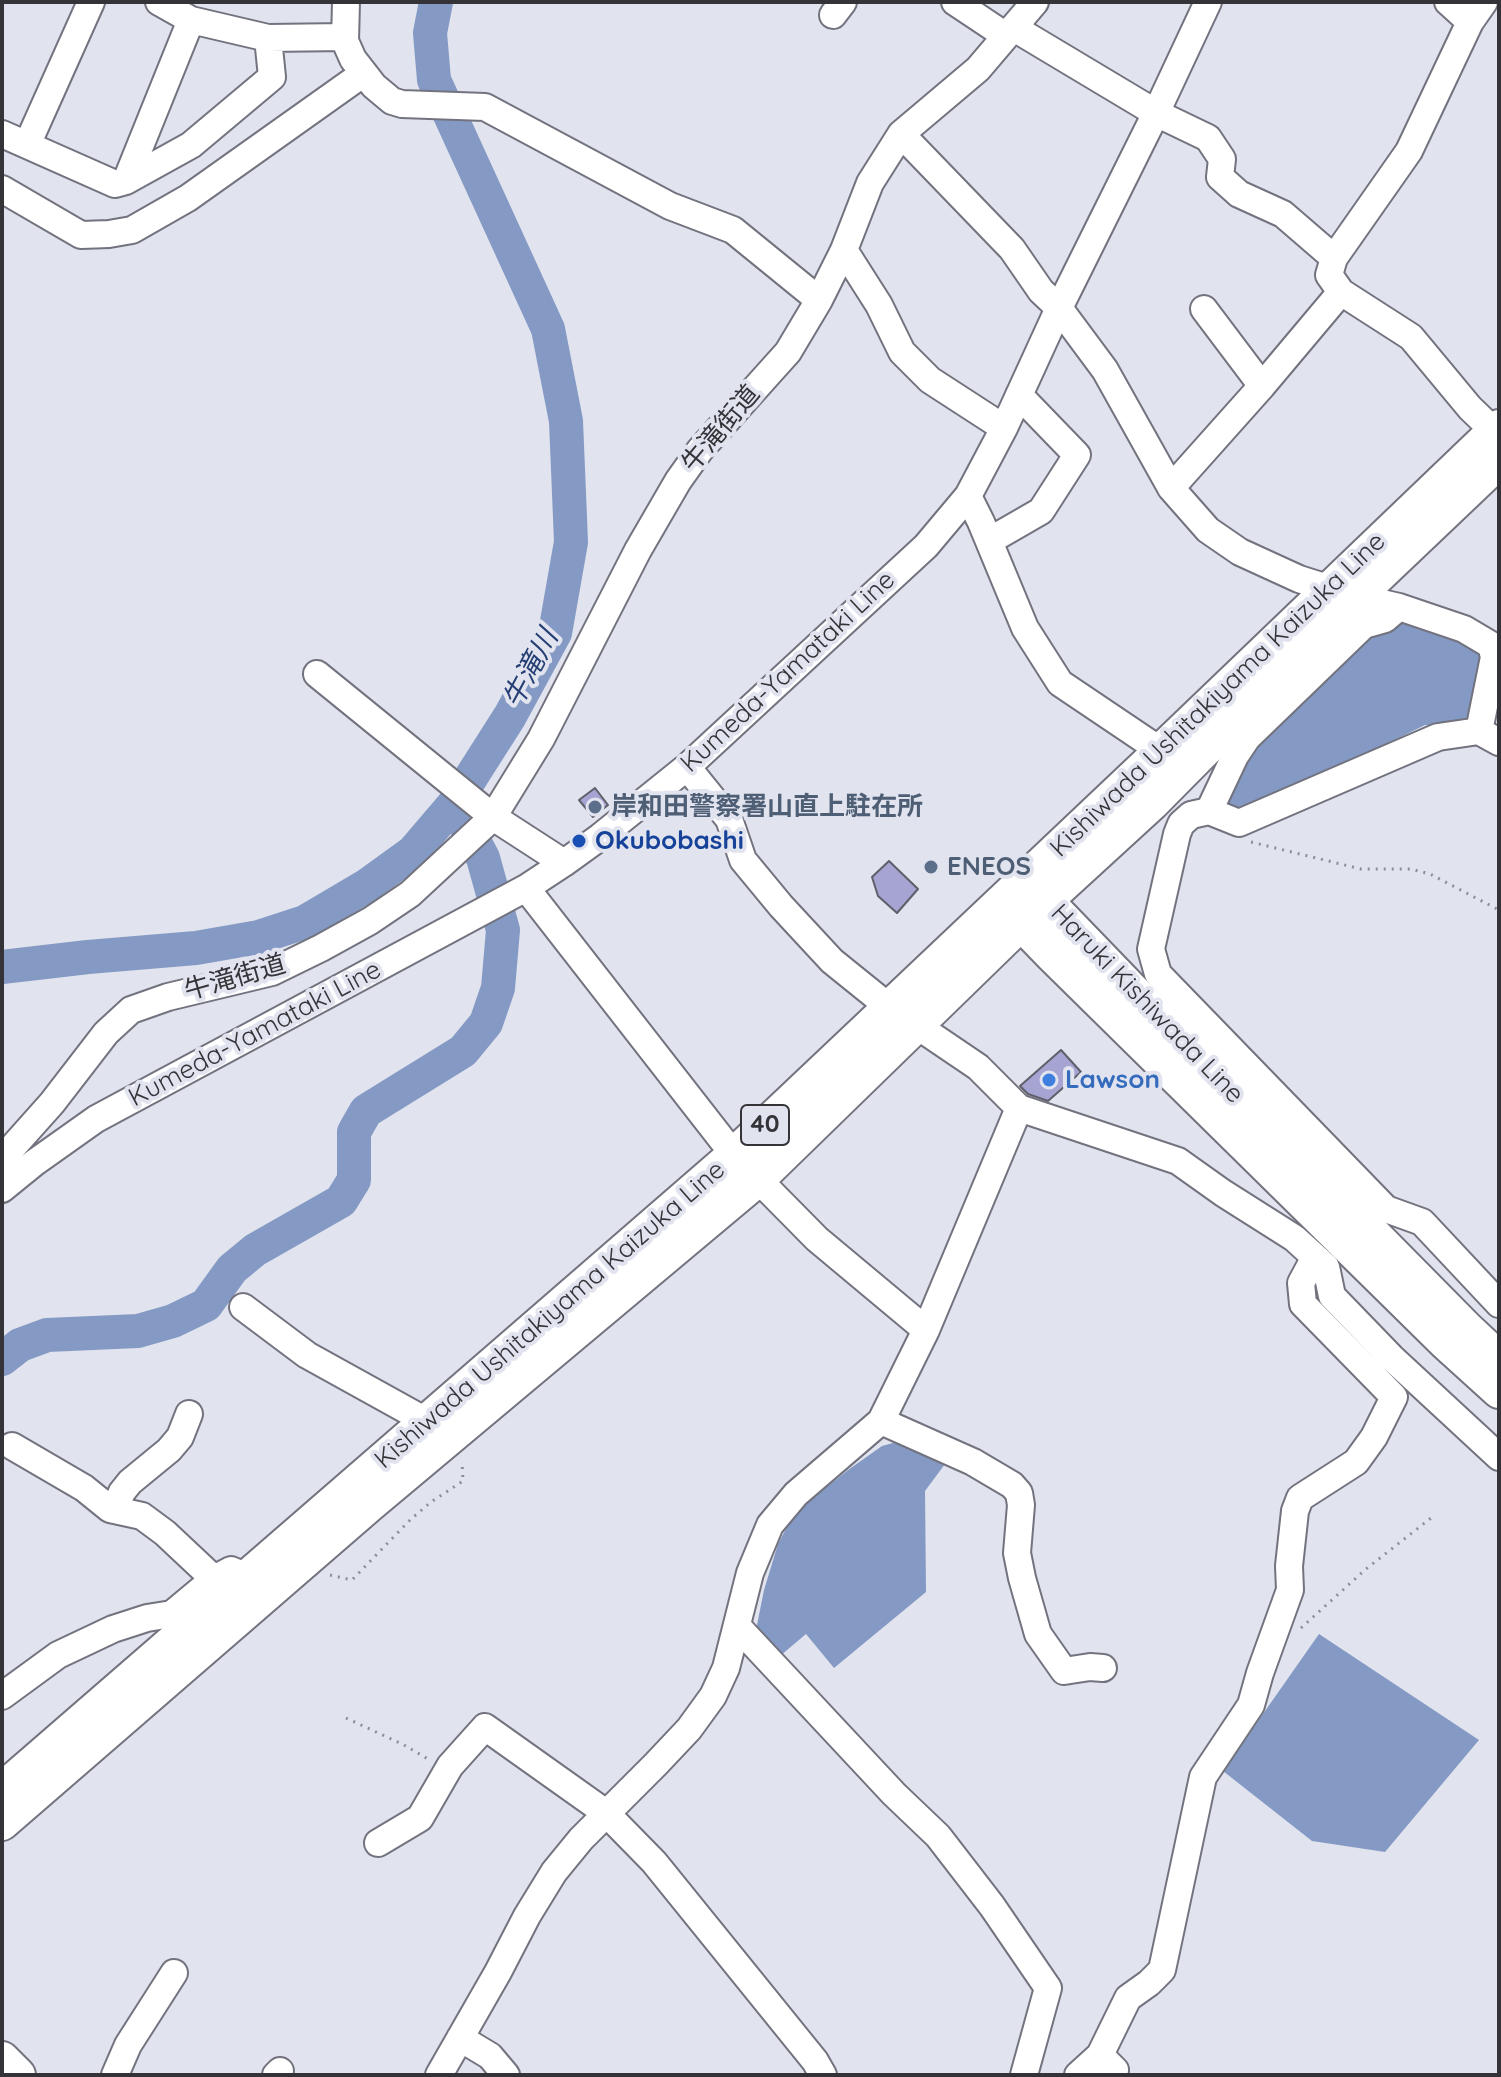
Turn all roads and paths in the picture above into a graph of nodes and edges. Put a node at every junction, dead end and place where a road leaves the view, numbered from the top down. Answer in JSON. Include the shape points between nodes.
{"nodes":[{"id":1,"x":91,"y":2,"type":"edge"},
{"id":2,"x":159,"y":2,"type":"edge"},
{"id":3,"x":346,"y":2,"type":"edge"},
{"id":4,"x":955,"y":2,"type":"edge"},
{"id":5,"x":1035,"y":2,"type":"edge"},
{"id":6,"x":1208,"y":2,"type":"edge"},
{"id":7,"x":1448,"y":2,"type":"edge"},
{"id":8,"x":1477,"y":12,"type":"edge"},
{"id":9,"x":191,"y":20,"type":"junction"},
{"id":10,"x":1010,"y":32,"type":"junction"},
{"id":11,"x":345,"y":37,"type":"junction"},
{"id":12,"x":268,"y":38,"type":"junction"},
{"id":13,"x":364,"y":73,"type":"junction"},
{"id":14,"x":1156,"y":113,"type":"junction"},
{"id":15,"x":2,"y":134,"type":"edge"},
{"id":16,"x":901,"y":134,"type":"junction"},
{"id":17,"x":27,"y":145,"type":"junction"},
{"id":18,"x":126,"y":181,"type":"junction"},
{"id":19,"x":2,"y":189,"type":"edge"},
{"id":20,"x":844,"y":250,"type":"junction"},
{"id":21,"x":1334,"y":258,"type":"junction"},
{"id":22,"x":1341,"y":292,"type":"junction"},
{"id":23,"x":819,"y":300,"type":"junction"},
{"id":24,"x":1059,"y":308,"type":"junction"},
{"id":25,"x":1204,"y":309,"type":"dead end"},
{"id":26,"x":1262,"y":386,"type":"junction"},
{"id":27,"x":1019,"y":395,"type":"junction"},
{"id":28,"x":1004,"y":428,"type":"junction"},
{"id":29,"x":1497,"y":439,"type":"edge"},
{"id":30,"x":1171,"y":488,"type":"junction"},
{"id":31,"x":968,"y":496,"type":"junction"},
{"id":32,"x":989,"y":541,"type":"junction"},
{"id":33,"x":1343,"y":593,"type":"junction"},
{"id":34,"x":1399,"y":607,"type":"junction"},
{"id":35,"x":1495,"y":640,"type":"edge"},
{"id":36,"x":317,"y":674,"type":"dead end"},
{"id":37,"x":1489,"y":736,"type":"edge"},
{"id":38,"x":1161,"y":751,"type":"junction"},
{"id":39,"x":687,"y":767,"type":"junction"},
{"id":40,"x":1152,"y":803,"type":"junction"},
{"id":41,"x":1209,"y":811,"type":"junction"},
{"id":42,"x":489,"y":815,"type":"junction"},
{"id":43,"x":1181,"y":824,"type":"junction"},
{"id":44,"x":1241,"y":839,"type":"dead end"},
{"id":45,"x":564,"y":863,"type":"junction"},
{"id":46,"x":1013,"y":889,"type":"junction"},
{"id":47,"x":518,"y":892,"type":"junction"},
{"id":48,"x":1046,"y":901,"type":"junction"},
{"id":49,"x":1499,"y":910,"type":"edge"},
{"id":50,"x":1021,"y":923,"type":"junction"},
{"id":51,"x":902,"y":1016,"type":"junction"},
{"id":52,"x":1019,"y":1108,"type":"junction"},
{"id":53,"x":11,"y":1149,"type":"edge"},
{"id":54,"x":734,"y":1155,"type":"junction"},
{"id":55,"x":34,"y":1163,"type":"junction"},
{"id":56,"x":758,"y":1179,"type":"junction"},
{"id":57,"x":2,"y":1189,"type":"edge"},
{"id":58,"x":1315,"y":1257,"type":"junction"},
{"id":59,"x":1499,"y":1304,"type":"edge"},
{"id":60,"x":243,"y":1307,"type":"dead end"},
{"id":61,"x":926,"y":1330,"type":"junction"},
{"id":62,"x":1499,"y":1359,"type":"edge"},
{"id":63,"x":1499,"y":1391,"type":"edge"},
{"id":64,"x":189,"y":1414,"type":"dead end"},
{"id":65,"x":881,"y":1421,"type":"junction"},
{"id":66,"x":444,"y":1426,"type":"junction"},
{"id":67,"x":12,"y":1446,"type":"dead end"},
{"id":68,"x":1499,"y":1457,"type":"edge"},
{"id":69,"x":114,"y":1510,"type":"junction"},
{"id":70,"x":1431,"y":1518,"type":"dead end"},
{"id":71,"x":296,"y":1568,"type":"junction"},
{"id":72,"x":248,"y":1577,"type":"junction"},
{"id":73,"x":214,"y":1579,"type":"junction"},
{"id":74,"x":737,"y":1626,"type":"junction"},
{"id":75,"x":1294,"y":1639,"type":"dead end"},
{"id":76,"x":1103,"y":1668,"type":"dead end"},
{"id":77,"x":2,"y":1696,"type":"edge"},
{"id":78,"x":346,"y":1718,"type":"dead end"},
{"id":79,"x":448,"y":1771,"type":"junction"},
{"id":80,"x":2,"y":1790,"type":"edge"},
{"id":81,"x":606,"y":1813,"type":"junction"},
{"id":82,"x":2,"y":1823,"type":"edge"},
{"id":83,"x":378,"y":1843,"type":"dead end"},
{"id":84,"x":174,"y":1973,"type":"dead end"},
{"id":85,"x":460,"y":2038,"type":"junction"},
{"id":86,"x":1107,"y":2065,"type":"edge"},
{"id":87,"x":115,"y":2075,"type":"edge"},
{"id":88,"x":439,"y":2075,"type":"edge"},
{"id":89,"x":506,"y":2075,"type":"edge"},
{"id":90,"x":823,"y":2075,"type":"edge"},
{"id":91,"x":1024,"y":2075,"type":"edge"},
{"id":92,"x":1078,"y":2075,"type":"edge"}],
"edges":[{"from":1,"to":17,"type":"street"},
{"from":2,"to":9,"type":"street"},
{"from":3,"to":11,"type":"street"},
{"from":4,"to":10,"type":"street"},
{"from":5,"to":10,"type":"street","name":"牛滝街道"},
{"from":6,"to":14,"type":"street","name":"Kumeda-Yamataki Line"},
{"from":7,"to":8,"type":"street"},
{"from":8,"to":21,"type":"street","via":[[1409,151]]},
{"from":9,"to":12,"type":"street"},
{"from":9,"to":18,"type":"street"},
{"from":10,"to":14,"type":"street"},
{"from":10,"to":16,"type":"street","name":"牛滝街道","via":[[978,69]]},
{"from":11,"to":12,"type":"street"},
{"from":11,"to":13,"type":"street"},
{"from":12,"to":18,"type":"street","via":[[272,77],[191,145]]},
{"from":13,"to":19,"type":"street","via":[[188,198],[132,230],[81,235]]},
{"from":13,"to":23,"type":"street","via":[[402,104],[485,107],[670,206],[733,230]]},
{"from":14,"to":21,"type":"street","via":[[1208,138],[1222,159],[1220,177],[1239,194],[1283,214]]},
{"from":14,"to":24,"type":"street","name":"Kumeda-Yamataki Line"},
{"from":15,"to":17,"type":"street"},
{"from":16,"to":20,"type":"street","name":"牛滝街道","via":[[870,183]]},
{"from":16,"to":24,"type":"street","via":[[1012,249]]},
{"from":17,"to":18,"type":"street","via":[[115,184]]},
{"from":20,"to":23,"type":"street","name":"牛滝街道"},
{"from":20,"to":28,"type":"street","via":[[902,352],[930,380]]},
{"from":21,"to":22,"type":"street","via":[[1329,275]]},
{"from":22,"to":26,"type":"street"},
{"from":22,"to":29,"type":"street","via":[[1411,337]]},
{"from":23,"to":42,"type":"street","name":"牛滝街道","via":[[788,352],[678,481],[541,739]]},
{"from":24,"to":27,"type":"street","name":"Kumeda-Yamataki Line"},
{"from":24,"to":30,"type":"street","via":[[1105,370]]},
{"from":25,"to":26,"type":"street"},
{"from":26,"to":30,"type":"street"},
{"from":27,"to":28,"type":"street","name":"Kumeda-Yamataki Line"},
{"from":27,"to":32,"type":"street","via":[[1077,455],[1041,511]]},
{"from":28,"to":31,"type":"street","name":"Kumeda-Yamataki Line"},
{"from":29,"to":33,"type":"main road","name":"Kishiwada Ushitakiyama Kaizuka Line","number":"40"},
{"from":30,"to":33,"type":"street","via":[[1208,530],[1240,552]]},
{"from":31,"to":32,"type":"street"},
{"from":31,"to":39,"type":"street","name":"Kumeda-Yamataki Line","via":[[926,546]]},
{"from":32,"to":38,"type":"street","via":[[1025,628],[1060,683]]},
{"from":33,"to":34,"type":"street"},
{"from":33,"to":38,"type":"main road","name":"Kishiwada Ushitakiyama Kaizuka Line","number":"40"},
{"from":33,"to":40,"type":"main road","name":"Kishiwada Ushitakiyama Kaizuka Line","number":"40"},
{"from":34,"to":35,"type":"street"},
{"from":34,"to":41,"type":"street","via":[[1385,619],[1364,625],[1247,738]]},
{"from":35,"to":37,"type":"street"},
{"from":36,"to":42,"type":"street"},
{"from":37,"to":41,"type":"street","via":[[1438,737],[1239,823]]},
{"from":38,"to":46,"type":"main road","name":"Kishiwada Ushitakiyama Kaizuka Line","number":"40"},
{"from":39,"to":45,"type":"street","name":"Kumeda-Yamataki Line"},
{"from":39,"to":51,"type":"street","via":[[729,819],[743,860],[781,906],[832,961]]},
{"from":40,"to":43,"type":"street"},
{"from":40,"to":48,"type":"main road","name":"Kishiwada Ushitakiyama Kaizuka Line","number":"40"},
{"from":41,"to":43,"type":"street"},
{"from":42,"to":45,"type":"street"},
{"from":42,"to":53,"type":"street","name":"牛滝街道","via":[[410,894],[370,921],[272,972],[131,1010]]},
{"from":43,"to":59,"type":"street","via":[[1151,949],[1158,974],[1386,1209],[1422,1222]]},
{"from":44,"to":49,"type":"path","via":[[1361,869],[1430,874]]},
{"from":45,"to":47,"type":"street","name":"Kumeda-Yamataki Line"},
{"from":46,"to":48,"type":"main road","name":"Haruki Kishiwada Line"},
{"from":46,"to":50,"type":"main road","name":"Haruki Kishiwada Line"},
{"from":46,"to":51,"type":"main road","name":"Kishiwada Ushitakiyama Kaizuka Line","number":"40"},
{"from":47,"to":54,"type":"street"},
{"from":47,"to":55,"type":"street","name":"Kumeda-Yamataki Line","via":[[96,1119]]},
{"from":48,"to":50,"type":"main road","name":"Kishiwada Ushitakiyama Kaizuka Line","number":"40"},
{"from":48,"to":62,"type":"main road","name":"Haruki Kishiwada Line"},
{"from":50,"to":51,"type":"main road","name":"Kishiwada Ushitakiyama Kaizuka Line","number":"40"},
{"from":50,"to":63,"type":"main road","name":"Haruki Kishiwada Line"},
{"from":51,"to":52,"type":"street","via":[[978,1067]]},
{"from":51,"to":54,"type":"main road","name":"Kishiwada Ushitakiyama Kaizuka Line","number":"40"},
{"from":51,"to":56,"type":"main road","name":"Kishiwada Ushitakiyama Kaizuka Line","number":"40"},
{"from":52,"to":58,"type":"street","via":[[1178,1161]]},
{"from":52,"to":61,"type":"street"},
{"from":53,"to":55,"type":"street"},
{"from":54,"to":56,"type":"street"},
{"from":54,"to":66,"type":"main road","name":"Kishiwada Ushitakiyama Kaizuka Line","number":"40"},
{"from":55,"to":57,"type":"street","name":"Kumeda-Yamataki Line"},
{"from":56,"to":61,"type":"street","via":[[817,1239]]},
{"from":56,"to":66,"type":"main road","name":"Kishiwada Ushitakiyama Kaizuka Line","number":"40"},
{"from":58,"to":68,"type":"street","via":[[1326,1267],[1332,1296]]},
{"from":58,"to":86,"type":"street","via":[[1301,1283],[1303,1304],[1394,1397],[1356,1462],[1300,1498],[1290,1590],[1251,1705],[1203,1777],[1162,1970],[1128,1998]]},
{"from":60,"to":66,"type":"street","via":[[307,1355]]},
{"from":61,"to":65,"type":"street"},
{"from":64,"to":69,"type":"street","via":[[180,1437],[130,1482]]},
{"from":65,"to":74,"type":"street","via":[[796,1494],[770,1525],[750,1573]]},
{"from":65,"to":76,"type":"street","via":[[1012,1485],[1021,1505],[1019,1565],[1038,1634],[1064,1671]]},
{"from":66,"to":71,"type":"main road","name":"Kishiwada Ushitakiyama Kaizuka Line","number":"40"},
{"from":66,"to":71,"type":"path","via":[[463,1481],[411,1519],[352,1580]]},
{"from":66,"to":72,"type":"main road","name":"Kishiwada Ushitakiyama Kaizuka Line","number":"40"},
{"from":67,"to":69,"type":"street"},
{"from":69,"to":73,"type":"street","via":[[142,1516]]},
{"from":70,"to":75,"type":"path","via":[[1366,1569]]},
{"from":71,"to":82,"type":"main road","name":"Kishiwada Ushitakiyama Kaizuka Line","number":"40"},
{"from":72,"to":73,"type":"street","via":[[231,1570]]},
{"from":72,"to":80,"type":"main road","name":"Kishiwada Ushitakiyama Kaizuka Line","number":"40"},
{"from":73,"to":77,"type":"street","via":[[172,1614],[113,1629],[72,1648]]},
{"from":74,"to":81,"type":"street","via":[[713,1696],[681,1738]]},
{"from":74,"to":91,"type":"street","via":[[938,1836],[1048,1988]]},
{"from":78,"to":79,"type":"path"},
{"from":79,"to":81,"type":"street","via":[[485,1727]]},
{"from":79,"to":83,"type":"street","via":[[420,1818]]},
{"from":81,"to":85,"type":"street","via":[[554,1872]]},
{"from":81,"to":90,"type":"street","via":[[654,1862]]},
{"from":84,"to":87,"type":"street"},
{"from":85,"to":88,"type":"street"},
{"from":85,"to":89,"type":"street","via":[[490,2056]]},
{"from":86,"to":92,"type":"street"}]}
